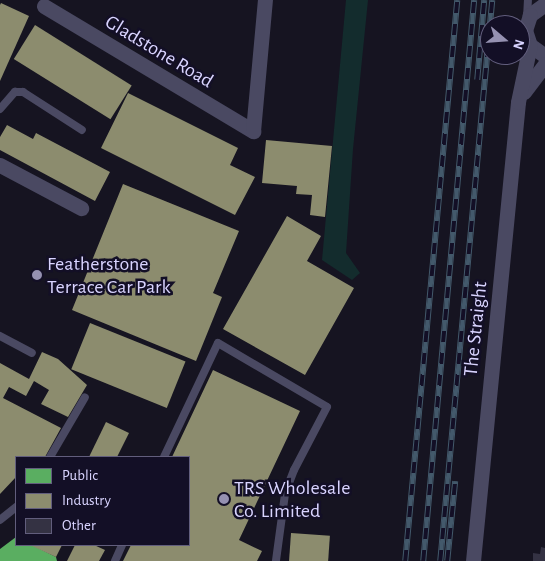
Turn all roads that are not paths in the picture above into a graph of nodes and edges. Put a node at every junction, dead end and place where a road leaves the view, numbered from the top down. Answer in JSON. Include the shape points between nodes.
{"nodes":[{"id":1,"x":265,"y":0,"type":"edge"},
{"id":2,"x":528,"y":0,"type":"edge"},
{"id":3,"x":545,"y":4,"type":"edge"},
{"id":4,"x":44,"y":6,"type":"dead end"},
{"id":5,"x":527,"y":15,"type":"edge"},
{"id":6,"x":530,"y":16,"type":"edge"},
{"id":7,"x":530,"y":45,"type":"edge"},
{"id":8,"x":545,"y":56,"type":"edge"},
{"id":9,"x":545,"y":64,"type":"edge"},
{"id":10,"x":526,"y":65,"type":"edge"},
{"id":11,"x":518,"y":102,"type":"junction"},
{"id":12,"x":0,"y":109,"type":"edge"},
{"id":13,"x":82,"y":130,"type":"dead end"},
{"id":14,"x":0,"y":164,"type":"edge"},
{"id":15,"x":81,"y":208,"type":"dead end"},
{"id":16,"x":0,"y":336,"type":"edge"},
{"id":17,"x":32,"y":353,"type":"dead end"},
{"id":18,"x":84,"y":397,"type":"dead end"},
{"id":19,"x":51,"y":456,"type":"edge"},
{"id":20,"x":164,"y":456,"type":"edge"},
{"id":21,"x":15,"y":508,"type":"edge"},
{"id":22,"x":0,"y":520,"type":"edge"},
{"id":23,"x":122,"y":546,"type":"edge"},
{"id":24,"x":115,"y":561,"type":"edge"},
{"id":25,"x":276,"y":561,"type":"edge"},
{"id":26,"x":473,"y":561,"type":"edge"}],
"edges":[{"from":1,"to":4,"type":"street","name":"Gladstone Road","via":[[253,131]]},
{"from":2,"to":5,"type":"lane"},
{"from":3,"to":6,"type":"street"},
{"from":7,"to":8,"type":"street"},
{"from":9,"to":11,"type":"street","name":"The Straight"},
{"from":10,"to":11,"type":"street","name":"The Straight"},
{"from":11,"to":26,"type":"street","name":"The Straight"},
{"from":12,"to":13,"type":"lane","via":[[15,92],[23,92]]},
{"from":14,"to":15,"type":"street"},
{"from":16,"to":17,"type":"lane"},
{"from":18,"to":19,"type":"lane"},
{"from":20,"to":25,"type":"lane","via":[[218,344],[327,407],[285,494]]},
{"from":21,"to":22,"type":"lane"},
{"from":23,"to":24,"type":"lane"}]}
